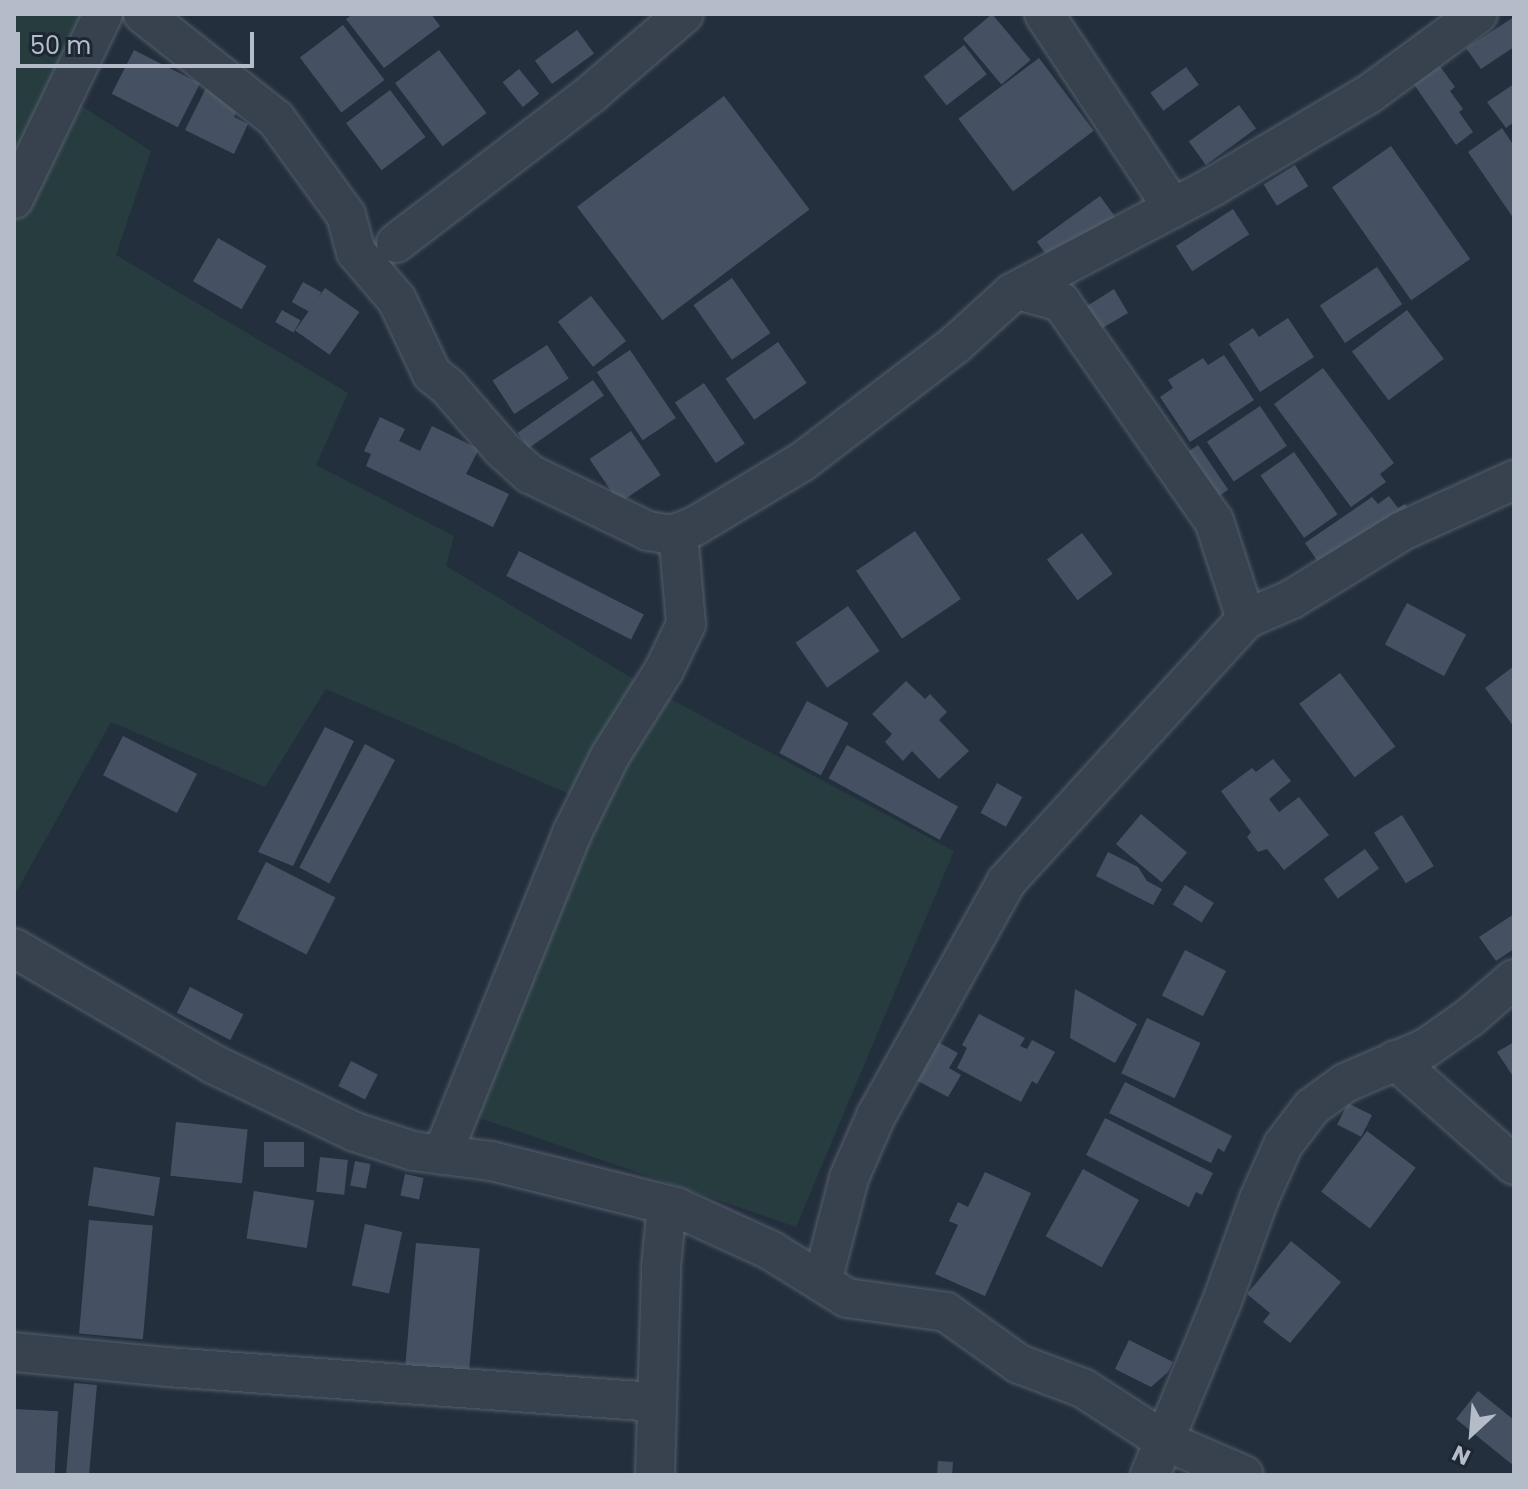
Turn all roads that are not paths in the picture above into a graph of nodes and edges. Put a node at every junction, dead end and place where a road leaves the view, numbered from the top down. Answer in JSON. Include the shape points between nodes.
{"nodes":[{"id":1,"x":103,"y":14,"type":"edge"},
{"id":2,"x":143,"y":14,"type":"edge"},
{"id":3,"x":684,"y":14,"type":"edge"},
{"id":4,"x":1044,"y":14,"type":"edge"},
{"id":5,"x":1478,"y":14,"type":"edge"},
{"id":6,"x":14,"y":199,"type":"edge"},
{"id":7,"x":1173,"y":208,"type":"junction"},
{"id":8,"x":349,"y":228,"type":"junction"},
{"id":9,"x":396,"y":243,"type":"junction"},
{"id":10,"x":1074,"y":260,"type":"junction"},
{"id":11,"x":1018,"y":290,"type":"junction"},
{"id":12,"x":397,"y":300,"type":"junction"},
{"id":13,"x":1061,"y":302,"type":"junction"},
{"id":14,"x":1514,"y":480,"type":"edge"},
{"id":15,"x":678,"y":532,"type":"junction"},
{"id":16,"x":1246,"y":619,"type":"junction"},
{"id":17,"x":14,"y":948,"type":"edge"},
{"id":18,"x":1514,"y":979,"type":"edge"},
{"id":19,"x":1395,"y":1060,"type":"junction"},
{"id":20,"x":442,"y":1155,"type":"junction"},
{"id":21,"x":1514,"y":1165,"type":"edge"},
{"id":22,"x":667,"y":1205,"type":"junction"},
{"id":23,"x":822,"y":1282,"type":"junction"},
{"id":24,"x":14,"y":1352,"type":"edge"},
{"id":25,"x":657,"y":1402,"type":"junction"},
{"id":26,"x":1163,"y":1440,"type":"junction"},
{"id":27,"x":655,"y":1475,"type":"edge"},
{"id":28,"x":1150,"y":1475,"type":"edge"},
{"id":29,"x":1244,"y":1475,"type":"edge"}],
"edges":[{"from":1,"to":6,"type":"street"},
{"from":2,"to":8,"type":"street","via":[[276,119],[346,215]]},
{"from":3,"to":9,"type":"street","via":[[592,93]]},
{"from":4,"to":7,"type":"street"},
{"from":5,"to":7,"type":"street","via":[[1369,94]]},
{"from":7,"to":10,"type":"street"},
{"from":8,"to":9,"type":"street"},
{"from":8,"to":12,"type":"street","via":[[356,252]]},
{"from":9,"to":12,"type":"street"},
{"from":10,"to":11,"type":"street"},
{"from":10,"to":13,"type":"street"},
{"from":11,"to":13,"type":"street"},
{"from":11,"to":15,"type":"street","via":[[803,461]]},
{"from":12,"to":15,"type":"street","via":[[432,374],[530,474],[648,531]]},
{"from":13,"to":16,"type":"street","via":[[1214,521]]},
{"from":14,"to":16,"type":"street","via":[[1402,531],[1292,599]]},
{"from":15,"to":20,"type":"street","via":[[686,624],[572,833]]},
{"from":16,"to":23,"type":"street","via":[[1006,882],[876,1116],[849,1178]]},
{"from":17,"to":20,"type":"street","via":[[213,1064],[355,1132]]},
{"from":18,"to":19,"type":"street","via":[[1426,1048]]},
{"from":19,"to":21,"type":"street"},
{"from":19,"to":26,"type":"street","via":[[1345,1083],[1312,1107],[1283,1145]]},
{"from":20,"to":22,"type":"street","via":[[491,1161]]},
{"from":22,"to":23,"type":"street","via":[[770,1250]]},
{"from":22,"to":25,"type":"street"},
{"from":23,"to":26,"type":"street","via":[[847,1298],[946,1312],[1019,1364],[1083,1388]]},
{"from":24,"to":25,"type":"street"},
{"from":25,"to":27,"type":"street"},
{"from":26,"to":28,"type":"street"},
{"from":26,"to":29,"type":"street"}]}
